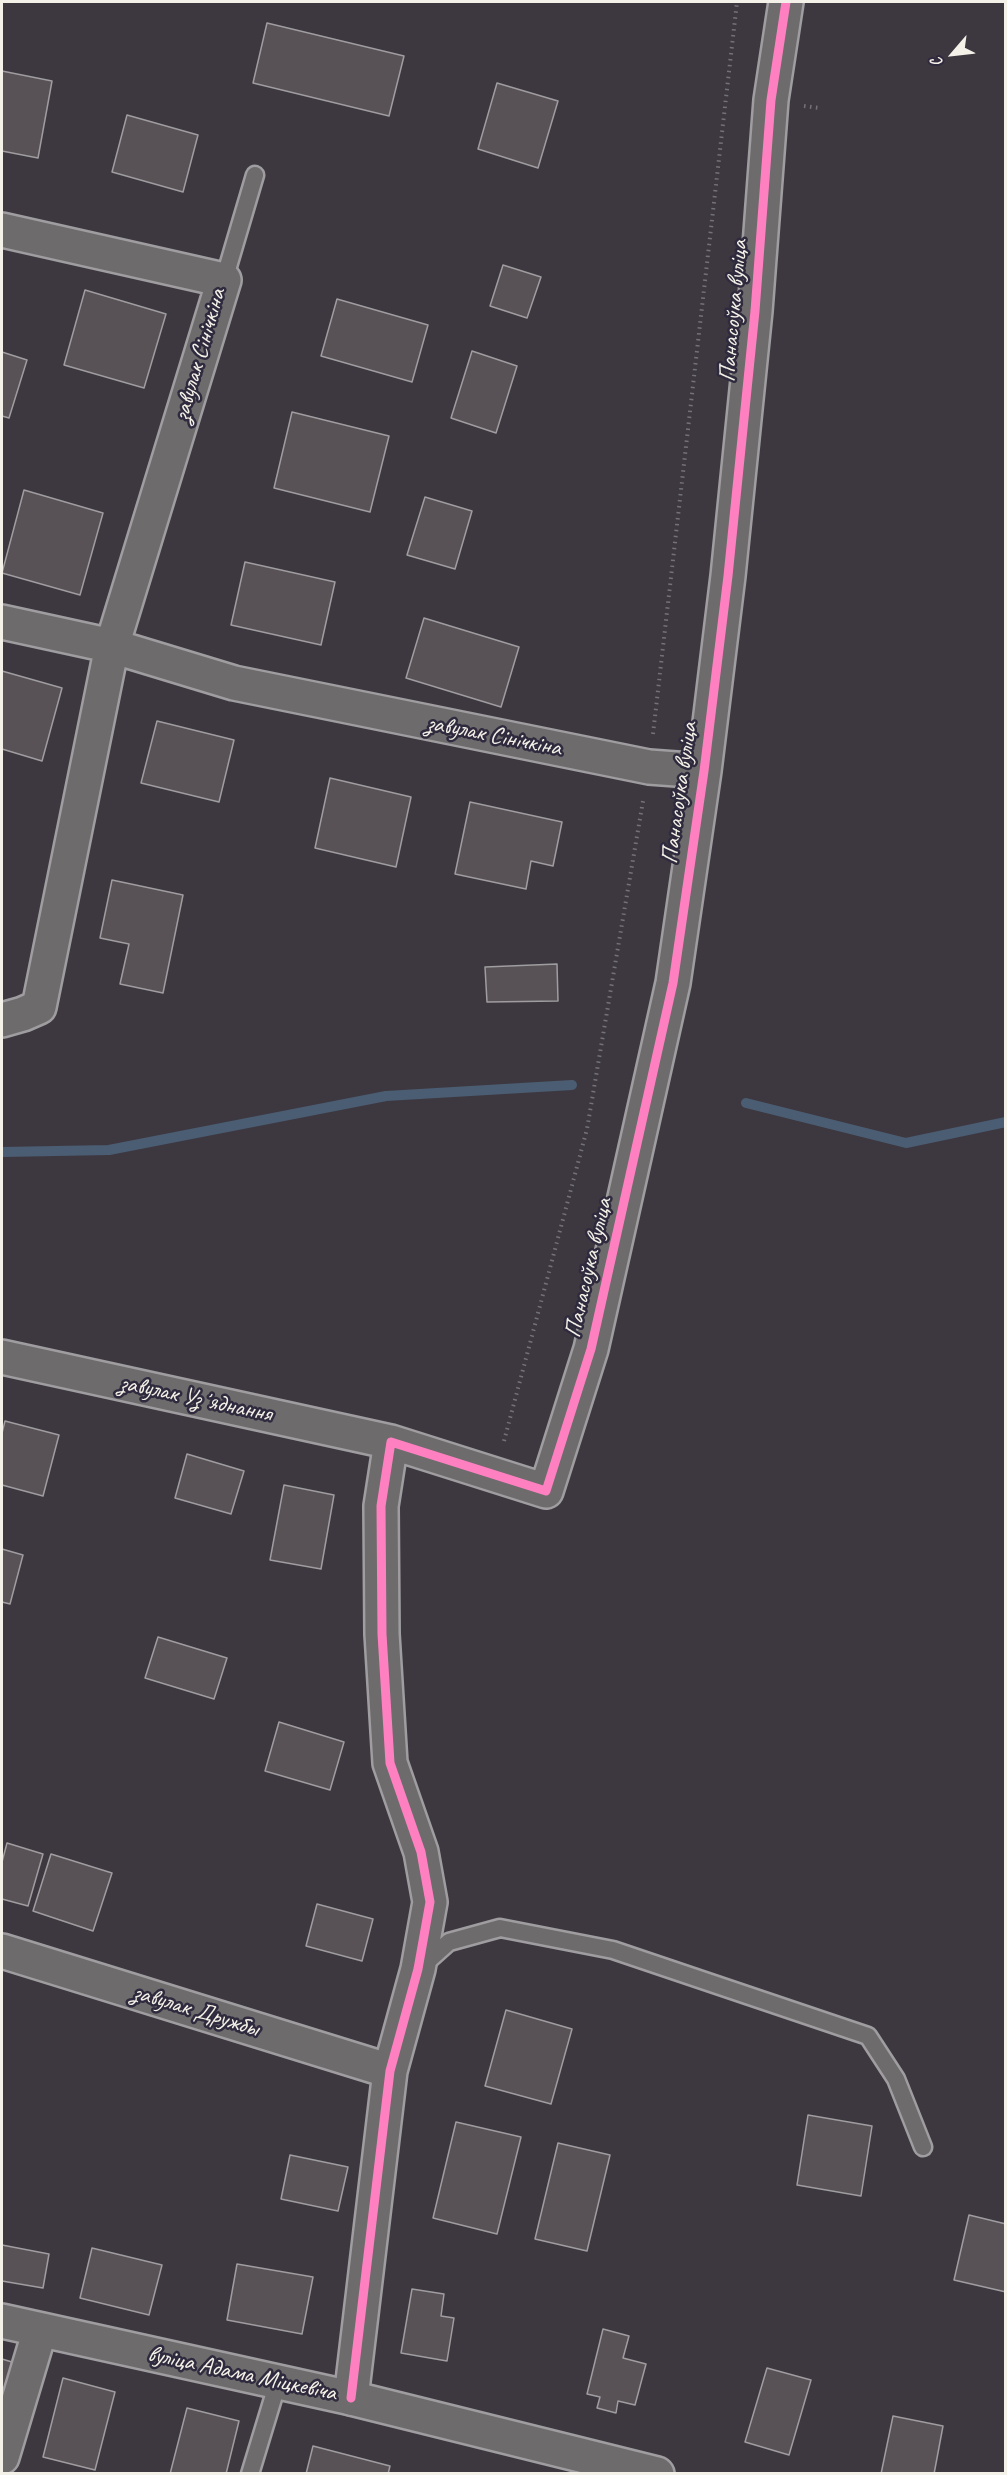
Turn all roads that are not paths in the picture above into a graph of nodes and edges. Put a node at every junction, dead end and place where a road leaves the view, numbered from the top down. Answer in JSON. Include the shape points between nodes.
{"nodes":[{"id":1,"x":786,"y":2,"type":"edge"},
{"id":2,"x":255,"y":175,"type":"dead end"},
{"id":3,"x":2,"y":230,"type":"edge"},
{"id":4,"x":224,"y":280,"type":"junction"},
{"id":5,"x":2,"y":622,"type":"edge"},
{"id":6,"x":112,"y":646,"type":"junction"},
{"id":7,"x":704,"y":771,"type":"junction"},
{"id":8,"x":2,"y":1020,"type":"edge"},
{"id":9,"x":2,"y":1357,"type":"edge"},
{"id":10,"x":391,"y":1442,"type":"junction"},
{"id":11,"x":463,"y":1465,"type":"joint"},
{"id":12,"x":2,"y":1951,"type":"edge"},
{"id":13,"x":418,"y":1970,"type":"junction"},
{"id":14,"x":390,"y":2071,"type":"junction"},
{"id":15,"x":923,"y":2147,"type":"dead end"},
{"id":16,"x":2,"y":2321,"type":"edge"},
{"id":17,"x":40,"y":2330,"type":"junction"},
{"id":18,"x":279,"y":2382,"type":"junction"},
{"id":19,"x":351,"y":2398,"type":"junction"},
{"id":20,"x":2,"y":2457,"type":"edge"},
{"id":21,"x":642,"y":2472,"type":"edge"},
{"id":22,"x":250,"y":2474,"type":"edge"}],
"edges":[{"from":1,"to":7,"type":"street","name":"Панасоўка вуліца","via":[[771,100],[755,312]]},
{"from":2,"to":4,"type":"lane"},
{"from":3,"to":4,"type":"street","name":"завулак Сінічкіна"},
{"from":4,"to":6,"type":"street","name":"завулак Сінічкіна"},
{"from":5,"to":6,"type":"street","name":"завулак Сінічкіна"},
{"from":6,"to":7,"type":"street","name":"завулак Сінічкіна","via":[[234,683],[649,767]]},
{"from":6,"to":8,"type":"street","name":"завулак Сінічкіна","via":[[39,1007]]},
{"from":7,"to":11,"type":"street","name":"Панасоўка вуліца","via":[[674,983],[591,1349],[546,1491]]},
{"from":9,"to":10,"type":"street","name":"завулак Узʼяднання"},
{"from":10,"to":11,"type":"street","name":"завулак Узʼяднання"},
{"from":10,"to":13,"type":"street","via":[[381,1506],[382,1634],[390,1763],[421,1852],[430,1902]]},
{"from":12,"to":14,"type":"street","name":"завулак Дружбы"},
{"from":13,"to":14,"type":"street"},
{"from":13,"to":15,"type":"lane","via":[[449,1942],[500,1928],[613,1950],[868,2036],[896,2079]]},
{"from":14,"to":19,"type":"street"},
{"from":16,"to":17,"type":"street","name":"вуліца Адама Міцкевіча"},
{"from":17,"to":18,"type":"street","name":"вуліца Адама Міцкевіча"},
{"from":17,"to":20,"type":"street"},
{"from":18,"to":19,"type":"street","name":"вуліца Адама Міцкевіча"},
{"from":18,"to":22,"type":"lane"},
{"from":19,"to":21,"type":"street","name":"вуліца Адама Міцкевіча"}]}
